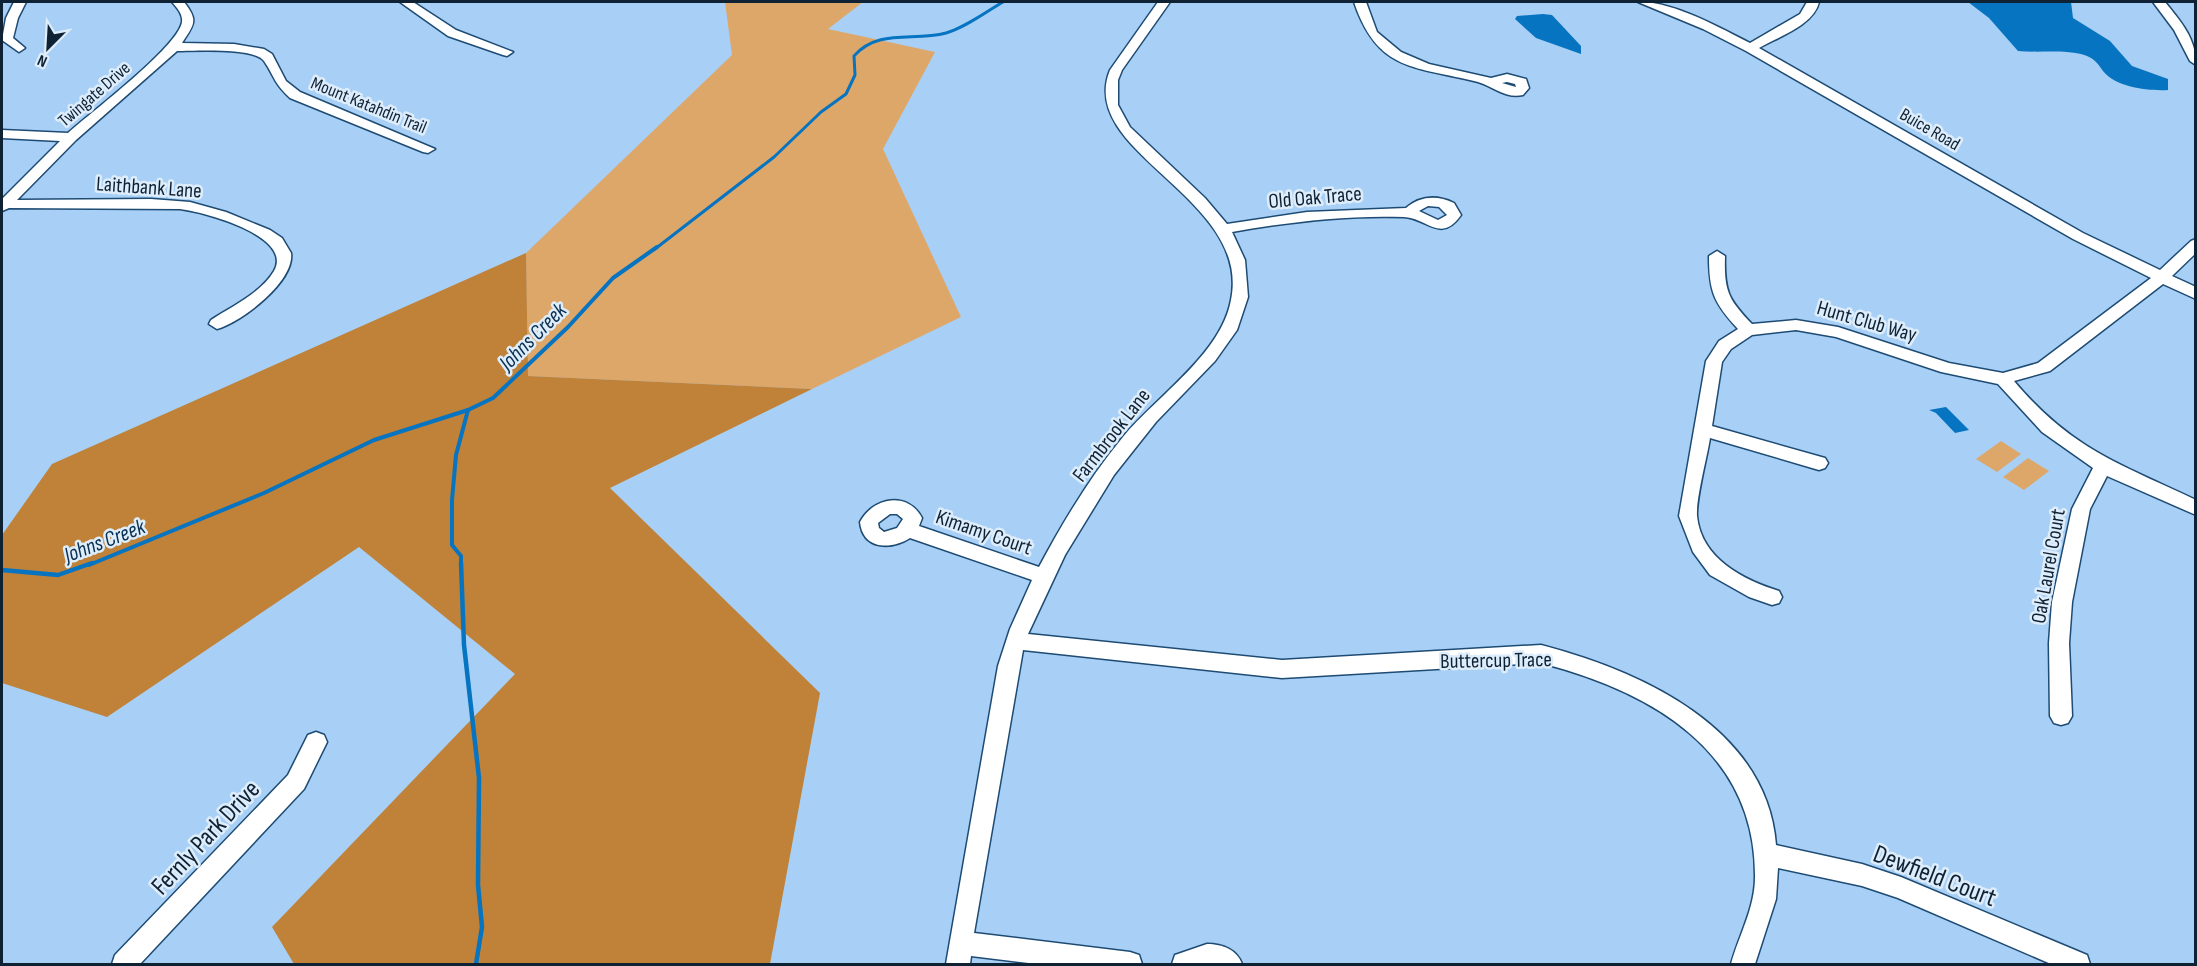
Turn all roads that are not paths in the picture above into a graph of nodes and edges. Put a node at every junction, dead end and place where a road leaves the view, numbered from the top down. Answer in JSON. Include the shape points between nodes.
{"nodes":[{"id":1,"x":20,"y":2,"type":"edge"},
{"id":2,"x":406,"y":2,"type":"edge"},
{"id":3,"x":1164,"y":2,"type":"edge"},
{"id":4,"x":1360,"y":2,"type":"edge"},
{"id":5,"x":1644,"y":2,"type":"edge"},
{"id":6,"x":1813,"y":2,"type":"edge"},
{"id":7,"x":2159,"y":2,"type":"edge"},
{"id":8,"x":185,"y":3,"type":"edge"},
{"id":9,"x":7,"y":19,"type":"edge"},
{"id":10,"x":174,"y":47,"type":"junction"},
{"id":11,"x":19,"y":48,"type":"dead end"},
{"id":12,"x":1750,"y":48,"type":"junction"},
{"id":13,"x":507,"y":52,"type":"dead end"},
{"id":14,"x":2196,"y":61,"type":"edge"},
{"id":15,"x":1491,"y":82,"type":"dead end"},
{"id":16,"x":2,"y":134,"type":"edge"},
{"id":17,"x":71,"y":137,"type":"junction"},
{"id":18,"x":428,"y":149,"type":"dead end"},
{"id":19,"x":2,"y":205,"type":"edge"},
{"id":20,"x":1408,"y":213,"type":"dead end"},
{"id":21,"x":1225,"y":229,"type":"junction"},
{"id":22,"x":2196,"y":244,"type":"edge"},
{"id":23,"x":1717,"y":256,"type":"dead end"},
{"id":24,"x":2161,"y":278,"type":"junction"},
{"id":25,"x":2196,"y":294,"type":"edge"},
{"id":26,"x":217,"y":324,"type":"dead end"},
{"id":27,"x":1748,"y":330,"type":"junction"},
{"id":28,"x":2002,"y":379,"type":"junction"},
{"id":29,"x":1701,"y":429,"type":"junction"},
{"id":30,"x":1819,"y":463,"type":"dead end"},
{"id":31,"x":2103,"y":465,"type":"junction"},
{"id":32,"x":2196,"y":508,"type":"edge"},
{"id":33,"x":908,"y":531,"type":"dead end"},
{"id":34,"x":1045,"y":577,"type":"junction"},
{"id":35,"x":1772,"y":597,"type":"dead end"},
{"id":36,"x":1015,"y":641,"type":"junction"},
{"id":37,"x":2061,"y":716,"type":"dead end"},
{"id":38,"x":316,"y":742,"type":"dead end"},
{"id":39,"x":1766,"y":854,"type":"junction"},
{"id":40,"x":960,"y":954,"type":"edge"},
{"id":41,"x":124,"y":964,"type":"edge"},
{"id":42,"x":1130,"y":964,"type":"edge"},
{"id":43,"x":1184,"y":964,"type":"edge"},
{"id":44,"x":1230,"y":964,"type":"edge"},
{"id":45,"x":1743,"y":964,"type":"edge"},
{"id":46,"x":2078,"y":964,"type":"edge"}],
"edges":[{"from":1,"to":9,"type":"street"},
{"from":2,"to":13,"type":"street","via":[[452,33]]},
{"from":3,"to":21,"type":"street","name":"Farmbrook Lane","via":[[1117,69],[1109,94],[1111,107],[1130,137],[1206,206]]},
{"from":4,"to":15,"type":"street","via":[[1373,35],[1398,55],[1420,65]]},
{"from":5,"to":12,"type":"street","name":"Buice Road","via":[[1707,26]]},
{"from":6,"to":12,"type":"street","via":[[1810,12]]},
{"from":7,"to":14,"type":"street","via":[[2180,29]]},
{"from":8,"to":10,"type":"street","name":"Twingate Drive","via":[[188,24]]},
{"from":9,"to":11,"type":"street","via":[[7,39]]},
{"from":10,"to":17,"type":"street","name":"Twingate Drive"},
{"from":10,"to":18,"type":"street","name":"Mount Katahdin Trail","via":[[260,52],[268,57],[281,83],[296,95]]},
{"from":12,"to":24,"type":"street","name":"Buice Road","via":[[2078,236]]},
{"from":16,"to":17,"type":"street"},
{"from":17,"to":19,"type":"street","name":"Twingate Drive"},
{"from":19,"to":26,"type":"street","name":"Laithbank Lane","via":[[188,206],[267,233],[277,241],[286,258],[283,271]]},
{"from":20,"to":21,"type":"street","name":"Old Oak Trace","via":[[1315,215]]},
{"from":21,"to":34,"type":"street","name":"Farmbrook Lane","via":[[1236,252],[1241,276],[1240,299],[1232,325],[1211,357],[1157,409],[1119,454],[1089,498]]},
{"from":22,"to":24,"type":"street","name":"Hunt Club Way"},
{"from":23,"to":27,"type":"street","via":[[1721,302]]},
{"from":24,"to":25,"type":"street","name":"Buice Road"},
{"from":24,"to":28,"type":"street","name":"Hunt Club Way","via":[[2044,367]]},
{"from":27,"to":28,"type":"street","name":"Hunt Club Way","via":[[1796,325],[1838,332],[1947,368]]},
{"from":27,"to":29,"type":"street","name":"Hunt Club Way","via":[[1725,345],[1714,361]]},
{"from":28,"to":31,"type":"street","via":[[2041,423]]},
{"from":29,"to":30,"type":"street"},
{"from":29,"to":35,"type":"street","name":"Hunt Club Way","via":[[1689,502],[1691,532],[1721,574]]},
{"from":31,"to":32,"type":"street"},
{"from":31,"to":37,"type":"street","name":"Oak Laurel Court","via":[[2081,509],[2062,602]]},
{"from":33,"to":34,"type":"street","name":"Kimamy Court"},
{"from":34,"to":36,"type":"street","name":"Farmbrook Lane"},
{"from":36,"to":39,"type":"street","name":"Buttercup Trace","via":[[1282,669],[1541,654],[1571,660],[1647,690],[1679,709],[1714,740],[1740,774],[1758,812]]},
{"from":36,"to":40,"type":"street","name":"Farmbrook Lane"},
{"from":38,"to":41,"type":"street","name":"Fernly Park Drive","via":[[296,782]]},
{"from":39,"to":45,"type":"street","name":"Buttercup Trace","via":[[1764,899]]},
{"from":39,"to":46,"type":"street","name":"Dewfield Court","via":[[1862,875],[1901,888]]},
{"from":40,"to":42,"type":"street"},
{"from":43,"to":44,"type":"street","via":[[1204,955],[1217,956]]}]}
